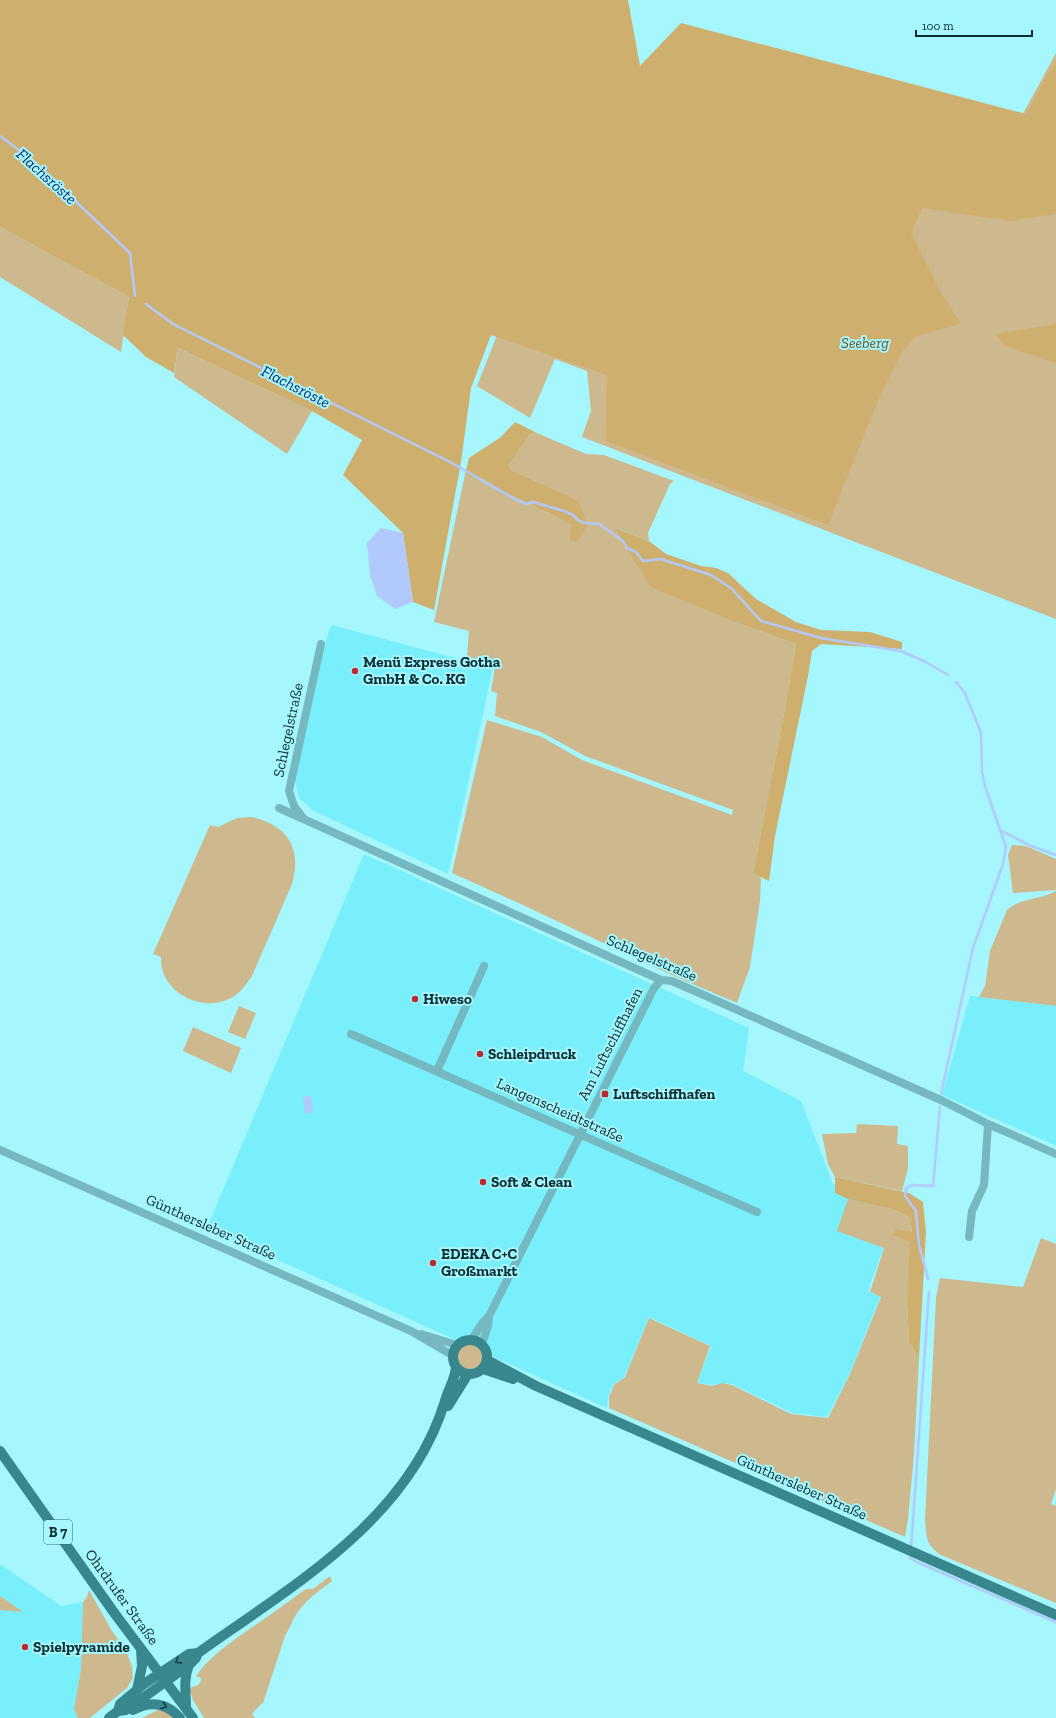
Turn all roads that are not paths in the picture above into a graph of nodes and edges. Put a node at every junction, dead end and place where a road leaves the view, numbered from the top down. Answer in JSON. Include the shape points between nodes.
{"nodes":[{"id":1,"x":321,"y":644,"type":"dead end"},
{"id":2,"x":279,"y":808,"type":"dead end"},
{"id":3,"x":304,"y":819,"type":"junction"},
{"id":4,"x":484,"y":966,"type":"dead end"},
{"id":5,"x":661,"y":980,"type":"junction"},
{"id":6,"x":351,"y":1034,"type":"dead end"},
{"id":7,"x":438,"y":1072,"type":"junction"},
{"id":8,"x":988,"y":1124,"type":"junction"},
{"id":9,"x":580,"y":1134,"type":"junction"},
{"id":10,"x":0,"y":1150,"type":"edge"},
{"id":11,"x":1056,"y":1154,"type":"edge"},
{"id":12,"x":756,"y":1212,"type":"dead end"},
{"id":13,"x":969,"y":1237,"type":"dead end"},
{"id":14,"x":489,"y":1316,"type":"junction"},
{"id":15,"x":411,"y":1331,"type":"junction"},
{"id":16,"x":472,"y":1339,"type":"junction"},
{"id":17,"x":482,"y":1344,"type":"junction"},
{"id":18,"x":457,"y":1345,"type":"junction"},
{"id":19,"x":452,"y":1355,"type":"junction"},
{"id":20,"x":485,"y":1364,"type":"junction"},
{"id":21,"x":456,"y":1367,"type":"junction"},
{"id":22,"x":468,"y":1374,"type":"junction"},
{"id":23,"x":442,"y":1413,"type":"junction"},
{"id":24,"x":0,"y":1451,"type":"edge"},
{"id":25,"x":1056,"y":1615,"type":"edge"},
{"id":26,"x":141,"y":1649,"type":"junction"},
{"id":27,"x":198,"y":1653,"type":"junction"},
{"id":28,"x":190,"y":1665,"type":"junction"},
{"id":29,"x":159,"y":1673,"type":"junction"},
{"id":30,"x":166,"y":1682,"type":"junction"},
{"id":31,"x":137,"y":1690,"type":"junction"},
{"id":32,"x":186,"y":1708,"type":"junction"},
{"id":33,"x":119,"y":1715,"type":"edge"},
{"id":34,"x":109,"y":1718,"type":"edge"},
{"id":35,"x":180,"y":1718,"type":"edge"},
{"id":36,"x":193,"y":1718,"type":"edge"}],
"edges":[{"from":1,"to":3,"type":"street","name":"Schlegelstraße","via":[[289,791],[294,806]]},
{"from":2,"to":3,"type":"street","name":"Schlegelstraße"},
{"from":3,"to":5,"type":"street","name":"Schlegelstraße"},
{"from":4,"to":7,"type":"street"},
{"from":5,"to":8,"type":"street","name":"Schlegelstraße","via":[[672,981],[943,1101]]},
{"from":5,"to":9,"type":"street","name":"Am Luftschiffhafen","via":[[654,988]]},
{"from":6,"to":7,"type":"street","name":"Langenscheidtstraße"},
{"from":7,"to":9,"type":"street","name":"Langenscheidtstraße"},
{"from":8,"to":11,"type":"street","name":"Schlegelstraße"},
{"from":8,"to":13,"type":"street","via":[[984,1185],[972,1212]]},
{"from":9,"to":12,"type":"street","name":"Langenscheidtstraße"},
{"from":9,"to":14,"type":"street","name":"Am Luftschiffhafen"},
{"from":10,"to":15,"type":"street","name":"Günthersleber Straße"},
{"from":14,"to":16,"type":"street","name":"Am Luftschiffhafen"},
{"from":14,"to":17,"type":"street","name":"Am Luftschiffhafen"},
{"from":15,"to":18,"type":"street","name":"Günthersleber Straße"},
{"from":15,"to":19,"type":"street","name":"Günthersleber Straße"},
{"from":16,"to":17,"type":"main road"},
{"from":16,"to":18,"type":"main road","via":[[461,1341]]},
{"from":17,"to":20,"type":"main road","via":[[486,1351]]},
{"from":18,"to":19,"type":"main road"},
{"from":19,"to":21,"type":"main road"},
{"from":20,"to":22,"type":"main road","via":[[478,1372]]},
{"from":20,"to":25,"type":"main road","name":"Günthersleber Straße"},
{"from":21,"to":22,"type":"main road"},
{"from":21,"to":23,"type":"main road"},
{"from":22,"to":23,"type":"main road"},
{"from":23,"to":27,"type":"main road","via":[[405,1479],[360,1531],[325,1563]]},
{"from":24,"to":26,"type":"main road","name":"Ohrdrufer Straße","number":"B 7"},
{"from":26,"to":29,"type":"main road","name":"Ohrdrufer Straße","number":"B 7"},
{"from":26,"to":31,"type":"main road","via":[[142,1666]]},
{"from":27,"to":28,"type":"main road"},
{"from":27,"to":29,"type":"main road","one_way":true,"via":[[189,1654]]},
{"from":28,"to":30,"type":"main road"},
{"from":28,"to":32,"type":"main road","via":[[184,1685]]},
{"from":29,"to":30,"type":"main road","name":"Ohrdrufer Straße","number":"B 7"},
{"from":29,"to":31,"type":"main road"},
{"from":30,"to":32,"type":"main road","number":"B 7"},
{"from":30,"to":33,"type":"main road"},
{"from":31,"to":33,"type":"main road","via":[[120,1704]]},
{"from":32,"to":36,"type":"main road","number":"B 7"},
{"from":33,"to":34,"type":"main road"},
{"from":33,"to":35,"type":"main road","one_way":true,"via":[[154,1703],[167,1707]]}]}
